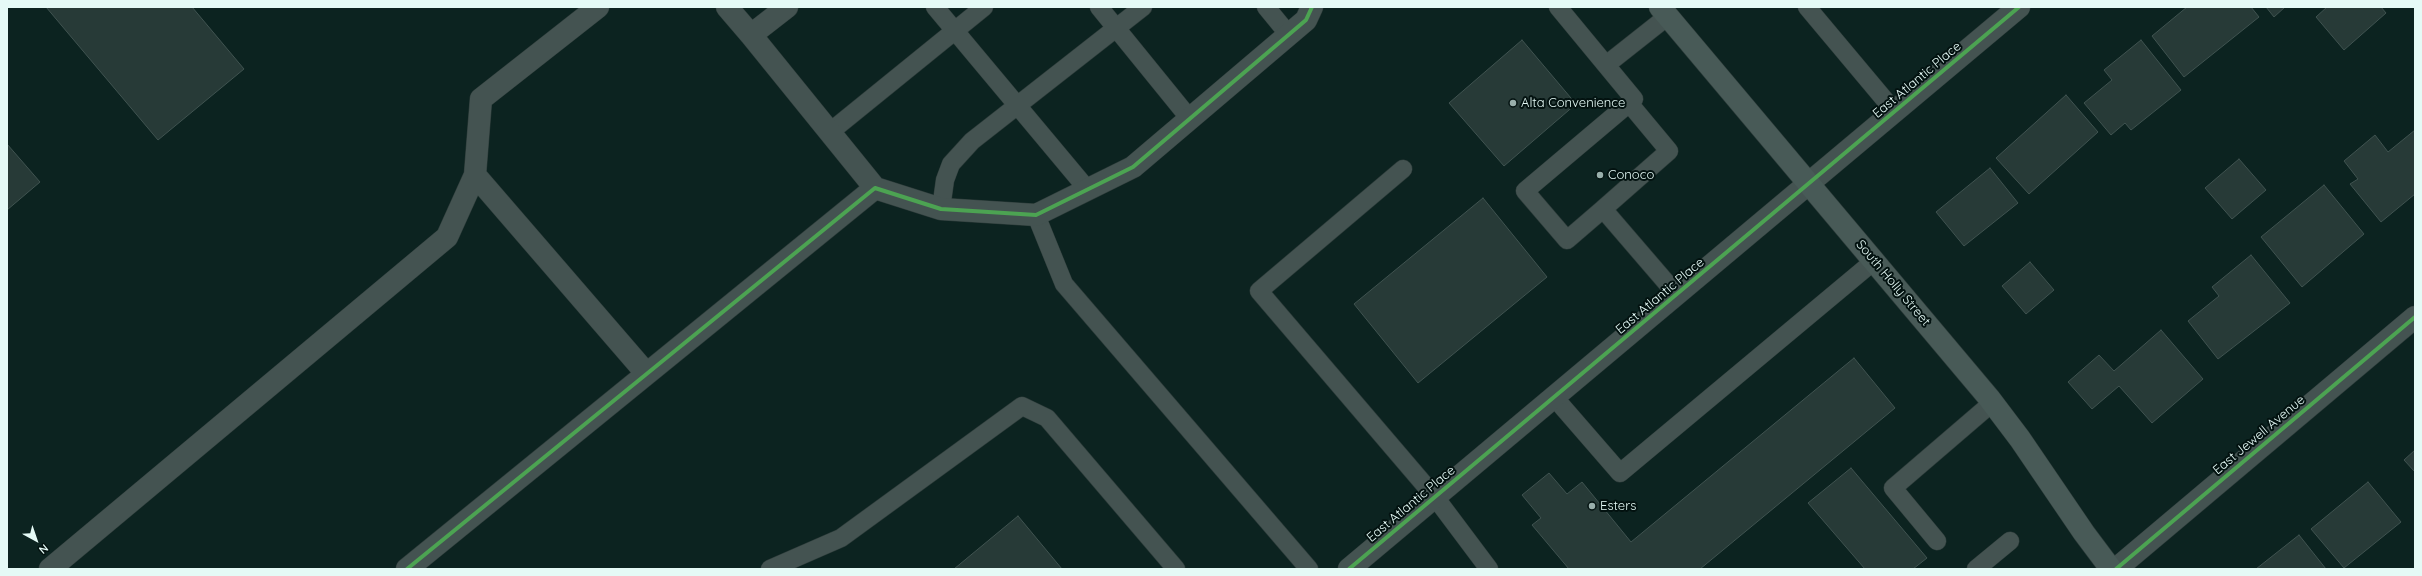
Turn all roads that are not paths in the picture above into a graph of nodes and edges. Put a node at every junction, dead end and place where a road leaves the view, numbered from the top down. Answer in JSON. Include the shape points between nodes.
{"nodes":[{"id":1,"x":598,"y":7,"type":"edge"},
{"id":2,"x":727,"y":7,"type":"edge"},
{"id":3,"x":787,"y":7,"type":"edge"},
{"id":4,"x":934,"y":7,"type":"edge"},
{"id":5,"x":984,"y":7,"type":"edge"},
{"id":6,"x":1099,"y":7,"type":"edge"},
{"id":7,"x":1142,"y":7,"type":"edge"},
{"id":8,"x":1266,"y":7,"type":"edge"},
{"id":9,"x":1312,"y":7,"type":"edge"},
{"id":10,"x":1558,"y":7,"type":"edge"},
{"id":11,"x":1807,"y":7,"type":"edge"},
{"id":12,"x":2019,"y":7,"type":"edge"},
{"id":13,"x":1663,"y":10,"type":"edge"},
{"id":14,"x":1116,"y":27,"type":"junction"},
{"id":15,"x":955,"y":31,"type":"junction"},
{"id":16,"x":751,"y":35,"type":"junction"},
{"id":17,"x":1289,"y":35,"type":"junction"},
{"id":18,"x":1606,"y":65,"type":"junction"},
{"id":19,"x":1629,"y":104,"type":"junction"},
{"id":20,"x":1018,"y":106,"type":"junction"},
{"id":21,"x":1895,"y":112,"type":"junction"},
{"id":22,"x":1190,"y":119,"type":"junction"},
{"id":23,"x":830,"y":132,"type":"junction"},
{"id":24,"x":1403,"y":169,"type":"dead end"},
{"id":25,"x":475,"y":175,"type":"junction"},
{"id":26,"x":1810,"y":184,"type":"junction"},
{"id":27,"x":875,"y":188,"type":"junction"},
{"id":28,"x":1088,"y":190,"type":"junction"},
{"id":29,"x":942,"y":209,"type":"junction"},
{"id":30,"x":1603,"y":209,"type":"junction"},
{"id":31,"x":1036,"y":215,"type":"junction"},
{"id":32,"x":1874,"y":261,"type":"junction"},
{"id":33,"x":1677,"y":295,"type":"junction"},
{"id":34,"x":2415,"y":317,"type":"edge"},
{"id":35,"x":646,"y":373,"type":"junction"},
{"id":36,"x":1554,"y":397,"type":"junction"},
{"id":37,"x":1992,"y":403,"type":"junction"},
{"id":38,"x":1435,"y":497,"type":"junction"},
{"id":39,"x":1937,"y":541,"type":"dead end"},
{"id":40,"x":2010,"y":541,"type":"dead end"},
{"id":41,"x":50,"y":569,"type":"edge"},
{"id":42,"x":407,"y":569,"type":"edge"},
{"id":43,"x":770,"y":569,"type":"edge"},
{"id":44,"x":1176,"y":569,"type":"edge"},
{"id":45,"x":1309,"y":569,"type":"edge"},
{"id":46,"x":1349,"y":569,"type":"edge"},
{"id":47,"x":1489,"y":569,"type":"edge"},
{"id":48,"x":1976,"y":569,"type":"edge"},
{"id":49,"x":2112,"y":569,"type":"edge"},
{"id":50,"x":2116,"y":569,"type":"edge"}],
"edges":[{"from":1,"to":25,"type":"street","via":[[481,99]]},
{"from":2,"to":16,"type":"street"},
{"from":3,"to":16,"type":"street"},
{"from":4,"to":15,"type":"lane"},
{"from":5,"to":15,"type":"lane"},
{"from":6,"to":14,"type":"lane"},
{"from":7,"to":14,"type":"lane"},
{"from":8,"to":17,"type":"lane"},
{"from":9,"to":17,"type":"street","via":[[1306,20]]},
{"from":10,"to":18,"type":"lane"},
{"from":11,"to":21,"type":"lane"},
{"from":12,"to":21,"type":"street","name":"East Atlantic Place"},
{"from":13,"to":18,"type":"lane"},
{"from":13,"to":26,"type":"main road","name":"South Holly Street"},
{"from":14,"to":20,"type":"lane"},
{"from":14,"to":22,"type":"lane"},
{"from":15,"to":20,"type":"lane"},
{"from":15,"to":23,"type":"lane"},
{"from":16,"to":23,"type":"street"},
{"from":17,"to":22,"type":"street"},
{"from":18,"to":19,"type":"lane","via":[[1634,99]]},
{"from":19,"to":30,"type":"lane","via":[[1670,151]]},
{"from":19,"to":30,"type":"lane","via":[[1525,190],[1567,240]]},
{"from":20,"to":28,"type":"lane"},
{"from":20,"to":29,"type":"lane","via":[[972,141],[951,164],[945,180]]},
{"from":21,"to":26,"type":"street","name":"East Atlantic Place"},
{"from":22,"to":28,"type":"street","via":[[1134,167]]},
{"from":23,"to":27,"type":"street"},
{"from":24,"to":38,"type":"lane","via":[[1259,291]]},
{"from":25,"to":35,"type":"street"},
{"from":25,"to":41,"type":"street","via":[[448,237]]},
{"from":26,"to":32,"type":"main road","name":"South Holly Street"},
{"from":26,"to":33,"type":"street","name":"East Atlantic Place"},
{"from":27,"to":29,"type":"street"},
{"from":27,"to":35,"type":"street"},
{"from":28,"to":31,"type":"street"},
{"from":29,"to":31,"type":"street"},
{"from":30,"to":33,"type":"lane"},
{"from":31,"to":45,"type":"lane","via":[[1064,284]]},
{"from":32,"to":36,"type":"lane","via":[[1620,473]]},
{"from":32,"to":37,"type":"main road","name":"South Holly Street"},
{"from":33,"to":36,"type":"street","name":"East Atlantic Place"},
{"from":34,"to":50,"type":"street","name":"East Jewell Avenue"},
{"from":35,"to":42,"type":"street"},
{"from":36,"to":38,"type":"street","name":"East Atlantic Place"},
{"from":37,"to":39,"type":"lane","via":[[1893,488]]},
{"from":37,"to":49,"type":"main road","name":"South Holly Street"},
{"from":38,"to":46,"type":"street","name":"East Atlantic Place"},
{"from":38,"to":47,"type":"lane"},
{"from":40,"to":48,"type":"lane"},
{"from":43,"to":44,"type":"lane","via":[[841,538],[1022,406],[1047,418]]}]}
